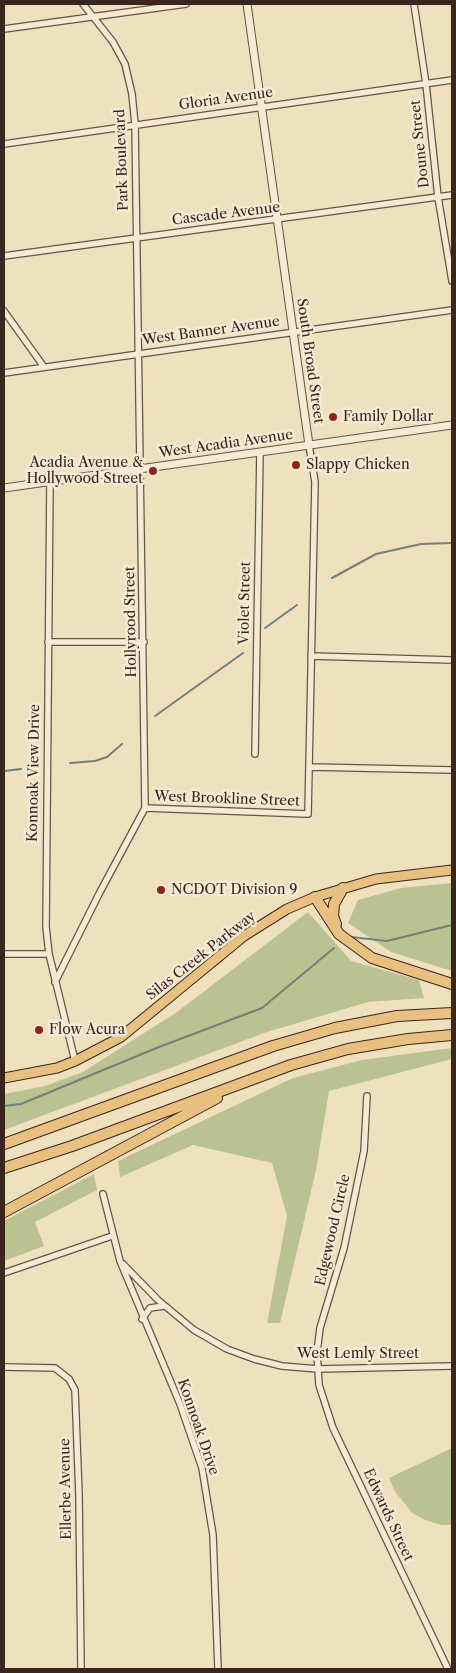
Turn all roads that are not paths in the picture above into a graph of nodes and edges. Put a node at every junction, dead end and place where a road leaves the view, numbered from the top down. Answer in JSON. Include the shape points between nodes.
{"nodes":[{"id":1,"x":83,"y":4,"type":"edge"},
{"id":2,"x":186,"y":4,"type":"edge"},
{"id":3,"x":247,"y":4,"type":"edge"},
{"id":4,"x":414,"y":4,"type":"edge"},
{"id":5,"x":95,"y":17,"type":"junction"},
{"id":6,"x":4,"y":29,"type":"edge"},
{"id":7,"x":452,"y":80,"type":"edge"},
{"id":8,"x":426,"y":84,"type":"junction"},
{"id":9,"x":262,"y":107,"type":"junction"},
{"id":10,"x":135,"y":124,"type":"junction"},
{"id":11,"x":4,"y":144,"type":"edge"},
{"id":12,"x":452,"y":195,"type":"edge"},
{"id":13,"x":438,"y":197,"type":"junction"},
{"id":14,"x":277,"y":220,"type":"junction"},
{"id":15,"x":136,"y":239,"type":"junction"},
{"id":16,"x":4,"y":256,"type":"edge"},
{"id":17,"x":452,"y":281,"type":"edge"},
{"id":18,"x":4,"y":310,"type":"edge"},
{"id":19,"x":452,"y":310,"type":"edge"},
{"id":20,"x":293,"y":332,"type":"junction"},
{"id":21,"x":140,"y":354,"type":"junction"},
{"id":22,"x":44,"y":367,"type":"junction"},
{"id":23,"x":4,"y":373,"type":"edge"},
{"id":24,"x":452,"y":424,"type":"edge"},
{"id":25,"x":309,"y":445,"type":"junction"},
{"id":26,"x":260,"y":452,"type":"junction"},
{"id":27,"x":141,"y":469,"type":"junction"},
{"id":28,"x":50,"y":481,"type":"junction"},
{"id":29,"x":4,"y":488,"type":"edge"},
{"id":30,"x":48,"y":642,"type":"junction"},
{"id":31,"x":144,"y":642,"type":"junction"},
{"id":32,"x":311,"y":656,"type":"junction"},
{"id":33,"x":452,"y":660,"type":"edge"},
{"id":34,"x":255,"y":754,"type":"dead end"},
{"id":35,"x":310,"y":767,"type":"junction"},
{"id":36,"x":452,"y":770,"type":"edge"},
{"id":37,"x":145,"y":808,"type":"junction"},
{"id":38,"x":308,"y":814,"type":"joint"},
{"id":39,"x":452,"y":870,"type":"edge"},
{"id":40,"x":343,"y":888,"type":"junction"},
{"id":41,"x":315,"y":897,"type":"junction"},
{"id":42,"x":339,"y":934,"type":"junction"},
{"id":43,"x":4,"y":954,"type":"edge"},
{"id":44,"x":49,"y":954,"type":"junction"},
{"id":45,"x":55,"y":982,"type":"junction"},
{"id":46,"x":452,"y":984,"type":"edge"},
{"id":47,"x":452,"y":1013,"type":"edge"},
{"id":48,"x":452,"y":1035,"type":"edge"},
{"id":49,"x":75,"y":1061,"type":"junction"},
{"id":50,"x":4,"y":1078,"type":"edge"},
{"id":51,"x":252,"y":1080,"type":"junction"},
{"id":52,"x":367,"y":1096,"type":"dead end"},
{"id":53,"x":4,"y":1144,"type":"edge"},
{"id":54,"x":4,"y":1168,"type":"edge"},
{"id":55,"x":103,"y":1194,"type":"dead end"},
{"id":56,"x":4,"y":1212,"type":"edge"},
{"id":57,"x":112,"y":1236,"type":"junction"},
{"id":58,"x":120,"y":1261,"type":"junction"},
{"id":59,"x":4,"y":1273,"type":"edge"},
{"id":60,"x":164,"y":1306,"type":"junction"},
{"id":61,"x":142,"y":1319,"type":"junction"},
{"id":62,"x":452,"y":1366,"type":"edge"},
{"id":63,"x":4,"y":1367,"type":"edge"},
{"id":64,"x":318,"y":1368,"type":"junction"},
{"id":65,"x":452,"y":1659,"type":"edge"},
{"id":66,"x":445,"y":1663,"type":"junction"},
{"id":67,"x":81,"y":1669,"type":"edge"},
{"id":68,"x":218,"y":1669,"type":"edge"},
{"id":69,"x":448,"y":1669,"type":"edge"}],
"edges":[{"from":1,"to":5,"type":"street","name":"Park Boulevard"},
{"from":2,"to":5,"type":"street"},
{"from":3,"to":9,"type":"street","name":"South Broad Street"},
{"from":4,"to":8,"type":"street","name":"Doune Street"},
{"from":5,"to":6,"type":"street"},
{"from":5,"to":10,"type":"street","name":"Park Boulevard","via":[[125,64]]},
{"from":7,"to":8,"type":"street","name":"Gloria Avenue"},
{"from":8,"to":9,"type":"street","name":"Gloria Avenue"},
{"from":8,"to":13,"type":"street","name":"Doune Street"},
{"from":9,"to":10,"type":"street","name":"Gloria Avenue"},
{"from":9,"to":14,"type":"street","name":"South Broad Street"},
{"from":10,"to":11,"type":"street","name":"Gloria Avenue"},
{"from":10,"to":15,"type":"street","name":"Park Boulevard"},
{"from":12,"to":13,"type":"street","name":"Cascade Avenue"},
{"from":13,"to":14,"type":"street","name":"Cascade Avenue"},
{"from":13,"to":17,"type":"street","name":"Doune Street"},
{"from":14,"to":15,"type":"street","name":"Cascade Avenue"},
{"from":14,"to":20,"type":"street","name":"South Broad Street"},
{"from":15,"to":16,"type":"street","name":"Cascade Avenue"},
{"from":15,"to":21,"type":"street","name":"Hollyrood Street"},
{"from":18,"to":22,"type":"street"},
{"from":19,"to":20,"type":"street","name":"West Banner Avenue"},
{"from":20,"to":21,"type":"street","name":"West Banner Avenue"},
{"from":20,"to":25,"type":"street","name":"South Broad Street"},
{"from":21,"to":22,"type":"street","name":"West Banner Avenue"},
{"from":21,"to":27,"type":"street","name":"Hollyrood Street"},
{"from":22,"to":23,"type":"street","name":"West Banner Avenue"},
{"from":24,"to":25,"type":"street","name":"West Acadia Avenue"},
{"from":25,"to":26,"type":"street","name":"West Acadia Avenue"},
{"from":25,"to":32,"type":"street","name":"South Broad Street","via":[[315,482]]},
{"from":26,"to":27,"type":"street","name":"West Acadia Avenue"},
{"from":26,"to":34,"type":"street","name":"Violet Street"},
{"from":27,"to":28,"type":"street","name":"West Acadia Avenue"},
{"from":27,"to":31,"type":"street","name":"Hollyrood Street"},
{"from":28,"to":29,"type":"street","name":"West Acadia Avenue"},
{"from":28,"to":30,"type":"street","name":"Konnoak View Drive"},
{"from":30,"to":31,"type":"street"},
{"from":30,"to":44,"type":"street","name":"Konnoak View Drive","via":[[46,926]]},
{"from":31,"to":37,"type":"street","name":"Hollyrood Street"},
{"from":32,"to":33,"type":"street"},
{"from":32,"to":35,"type":"street","name":"South Broad Street"},
{"from":35,"to":36,"type":"street"},
{"from":35,"to":38,"type":"street","name":"South Broad Street"},
{"from":37,"to":38,"type":"street","name":"West Brookline Street"},
{"from":37,"to":45,"type":"street","name":"Hollyrood Street"},
{"from":39,"to":40,"type":"main road","name":"Silas Creek Parkway","via":[[376,879]]},
{"from":40,"to":41,"type":"main road","name":"Silas Creek Parkway"},
{"from":40,"to":42,"type":"highway","via":[[334,904],[333,916]]},
{"from":41,"to":42,"type":"highway"},
{"from":41,"to":49,"type":"main road","name":"Silas Creek Parkway","via":[[287,909],[244,936],[121,1037]]},
{"from":42,"to":46,"type":"highway","via":[[372,958]]},
{"from":43,"to":44,"type":"street"},
{"from":44,"to":45,"type":"street","name":"Konnoak View Drive"},
{"from":45,"to":49,"type":"street","name":"Konnoak View Drive"},
{"from":47,"to":53,"type":"highway","via":[[397,1016],[317,1033]]},
{"from":48,"to":51,"type":"highway","via":[[408,1038],[348,1049]]},
{"from":49,"to":50,"type":"main road","name":"Silas Creek Parkway","via":[[57,1068]]},
{"from":51,"to":54,"type":"highway"},
{"from":51,"to":56,"type":"highway"},
{"from":52,"to":64,"type":"street","name":"Edgewood Circle","via":[[364,1151],[344,1248],[320,1328]]},
{"from":55,"to":57,"type":"street","name":"Konnoak Drive"},
{"from":57,"to":58,"type":"street","name":"Konnoak Drive"},
{"from":57,"to":59,"type":"street"},
{"from":58,"to":60,"type":"street","name":"West Lemly Street"},
{"from":58,"to":61,"type":"street","name":"Konnoak Drive"},
{"from":60,"to":61,"type":"street","via":[[150,1308]]},
{"from":60,"to":64,"type":"street","name":"West Lemly Street","via":[[194,1330],[227,1348],[282,1366]]},
{"from":61,"to":68,"type":"street","name":"Konnoak Drive","via":[[180,1404],[202,1468],[213,1534]]},
{"from":62,"to":64,"type":"street","name":"West Lemly Street"},
{"from":63,"to":67,"type":"street","name":"Ellerbe Avenue","via":[[55,1368],[70,1379],[75,1390]]},
{"from":64,"to":66,"type":"street","name":"Edwards Street","via":[[319,1384],[333,1428]]},
{"from":65,"to":66,"type":"street"},
{"from":66,"to":69,"type":"street","name":"Edwards Street"}]}
